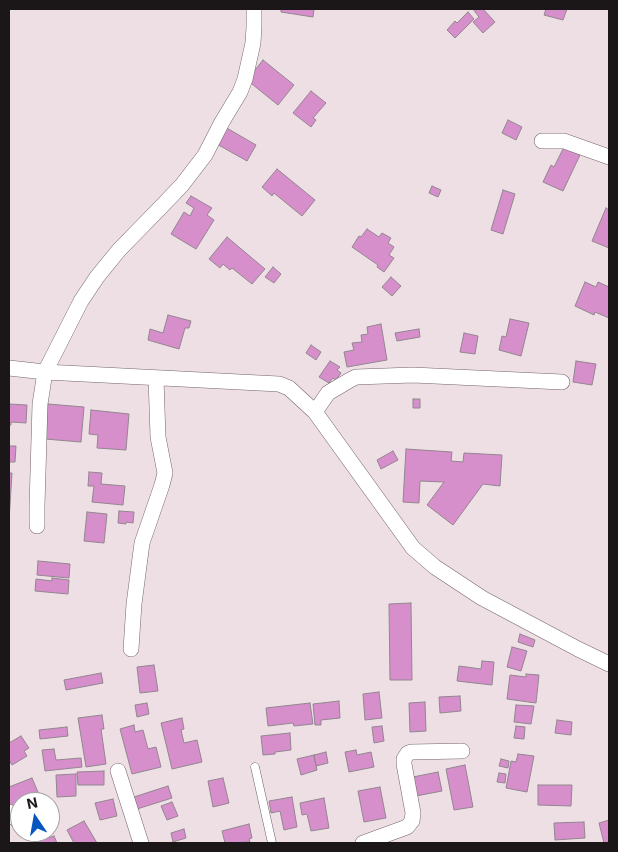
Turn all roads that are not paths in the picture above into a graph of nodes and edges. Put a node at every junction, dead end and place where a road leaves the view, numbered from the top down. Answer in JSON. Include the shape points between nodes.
{"nodes":[{"id":1,"x":254,"y":9,"type":"edge"},
{"id":2,"x":542,"y":141,"type":"dead end"},
{"id":3,"x":609,"y":156,"type":"edge"},
{"id":4,"x":9,"y":368,"type":"edge"},
{"id":5,"x":45,"y":372,"type":"junction"},
{"id":6,"x":156,"y":378,"type":"junction"},
{"id":7,"x":562,"y":382,"type":"dead end"},
{"id":8,"x":315,"y":412,"type":"junction"},
{"id":9,"x":37,"y":526,"type":"dead end"},
{"id":10,"x":131,"y":649,"type":"dead end"},
{"id":11,"x":609,"y":664,"type":"edge"},
{"id":12,"x":462,"y":751,"type":"dead end"},
{"id":13,"x":255,"y":767,"type":"dead end"},
{"id":14,"x":118,"y":771,"type":"dead end"},
{"id":15,"x":141,"y":843,"type":"edge"},
{"id":16,"x":272,"y":843,"type":"edge"},
{"id":17,"x":362,"y":843,"type":"edge"}],
"edges":[{"from":1,"to":5,"type":"street","via":[[253,43],[245,79],[205,155],[182,185],[97,277],[80,301]]},
{"from":2,"to":3,"type":"street","via":[[564,141]]},
{"from":4,"to":5,"type":"street"},
{"from":5,"to":6,"type":"street"},
{"from":5,"to":9,"type":"street","via":[[40,404]]},
{"from":6,"to":8,"type":"street","via":[[279,384],[290,388]]},
{"from":6,"to":10,"type":"street","via":[[158,437],[165,473],[142,543]]},
{"from":7,"to":8,"type":"street","via":[[413,375],[356,377],[328,393]]},
{"from":8,"to":11,"type":"street","via":[[413,548],[435,567],[482,598]]},
{"from":12,"to":17,"type":"street","via":[[408,753],[404,764],[414,813],[412,821],[407,827]]},
{"from":13,"to":16,"type":"lane"},
{"from":14,"to":15,"type":"street"}]}
